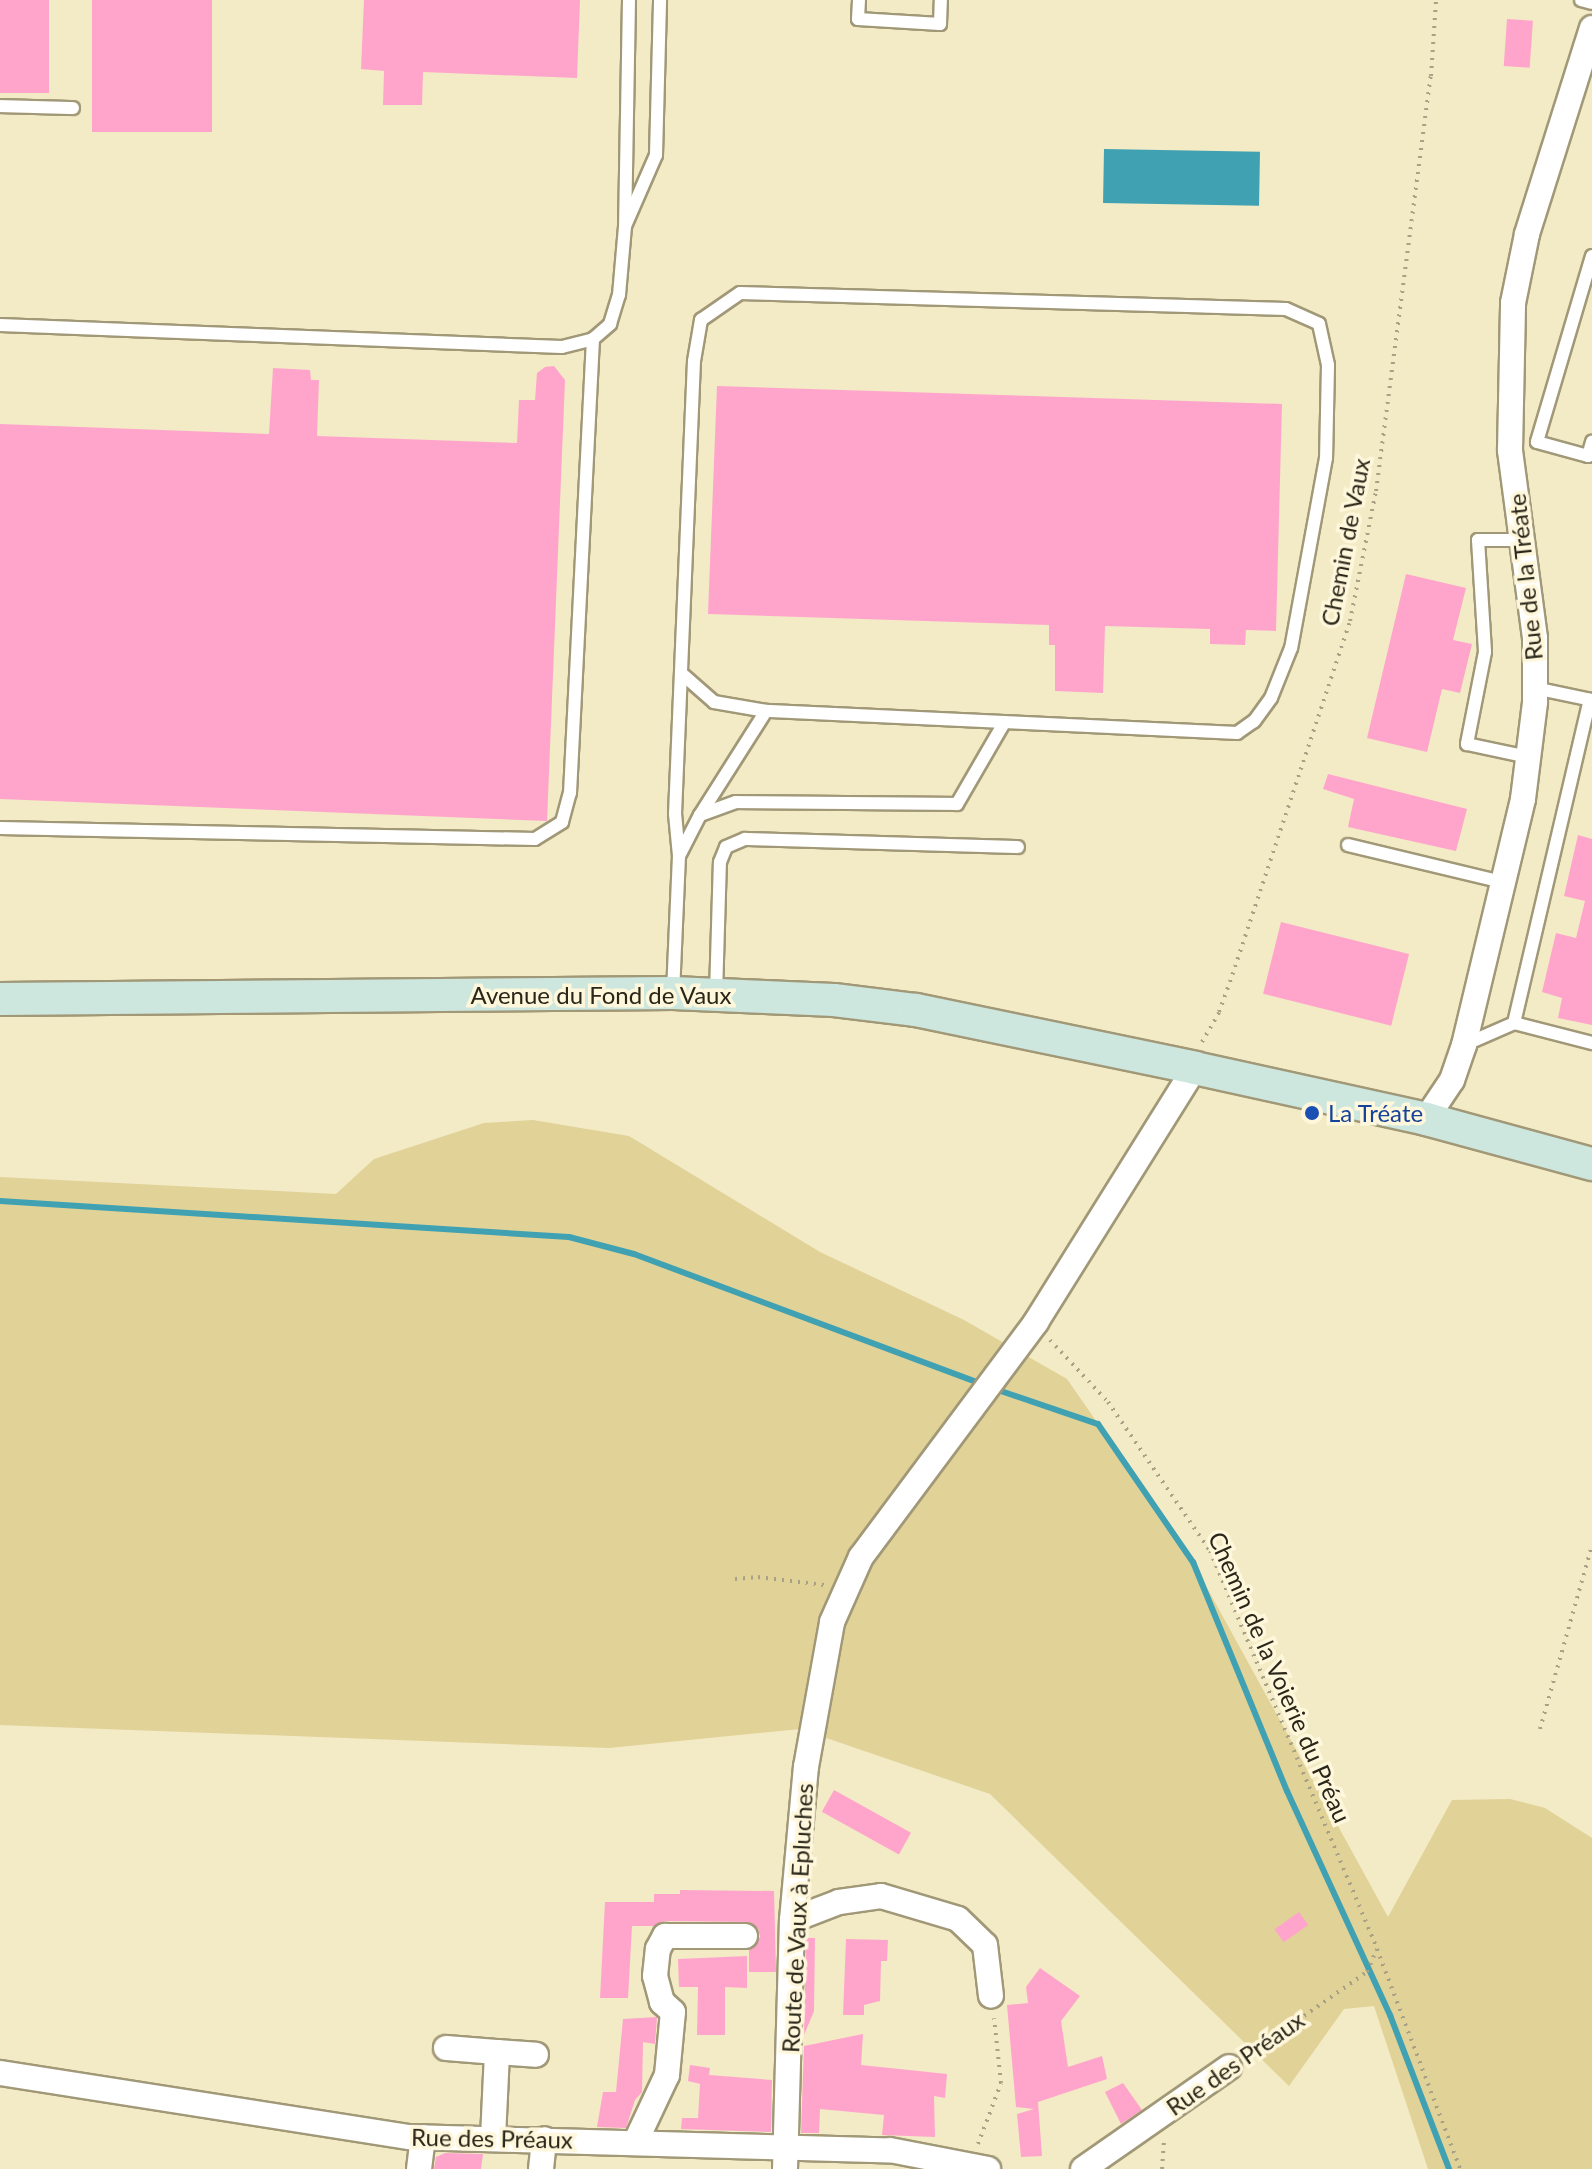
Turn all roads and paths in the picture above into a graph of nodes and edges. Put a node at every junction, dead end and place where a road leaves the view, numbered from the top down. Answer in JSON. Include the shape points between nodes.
{"nodes":[{"id":1,"x":629,"y":0,"type":"edge"},
{"id":2,"x":660,"y":0,"type":"edge"},
{"id":3,"x":859,"y":0,"type":"edge"},
{"id":4,"x":941,"y":0,"type":"edge"},
{"id":5,"x":1436,"y":0,"type":"edge"},
{"id":6,"x":1581,"y":0,"type":"edge"},
{"id":7,"x":1592,"y":3,"type":"edge"},
{"id":8,"x":1592,"y":28,"type":"edge"},
{"id":9,"x":0,"y":106,"type":"edge"},
{"id":10,"x":73,"y":108,"type":"dead end"},
{"id":11,"x":625,"y":226,"type":"junction"},
{"id":12,"x":1592,"y":256,"type":"edge"},
{"id":13,"x":0,"y":325,"type":"edge"},
{"id":14,"x":593,"y":339,"type":"junction"},
{"id":15,"x":1537,"y":442,"type":"junction"},
{"id":16,"x":1592,"y":442,"type":"edge"},
{"id":17,"x":1510,"y":450,"type":"junction"},
{"id":18,"x":1522,"y":540,"type":"junction"},
{"id":19,"x":681,"y":673,"type":"junction"},
{"id":20,"x":1535,"y":688,"type":"junction"},
{"id":21,"x":1591,"y":700,"type":"edge"},
{"id":22,"x":766,"y":711,"type":"junction"},
{"id":23,"x":1004,"y":723,"type":"junction"},
{"id":24,"x":1528,"y":757,"type":"junction"},
{"id":25,"x":700,"y":815,"type":"junction"},
{"id":26,"x":0,"y":828,"type":"edge"},
{"id":27,"x":1348,"y":845,"type":"dead end"},
{"id":28,"x":1018,"y":847,"type":"dead end"},
{"id":29,"x":679,"y":856,"type":"junction"},
{"id":30,"x":1502,"y":882,"type":"junction"},
{"id":31,"x":673,"y":993,"type":"junction"},
{"id":32,"x":716,"y":994,"type":"junction"},
{"id":33,"x":0,"y":999,"type":"edge"},
{"id":34,"x":1514,"y":1023,"type":"junction"},
{"id":35,"x":1592,"y":1043,"type":"edge"},
{"id":36,"x":1464,"y":1045,"type":"junction"},
{"id":37,"x":1195,"y":1068,"type":"junction"},
{"id":38,"x":1426,"y":1119,"type":"junction"},
{"id":39,"x":1592,"y":1164,"type":"edge"},
{"id":40,"x":1036,"y":1322,"type":"junction"},
{"id":41,"x":1592,"y":1545,"type":"edge"},
{"id":42,"x":735,"y":1579,"type":"dead end"},
{"id":43,"x":847,"y":1587,"type":"junction"},
{"id":44,"x":1540,"y":1729,"type":"dead end"},
{"id":45,"x":792,"y":1920,"type":"junction"},
{"id":46,"x":745,"y":1936,"type":"dead end"},
{"id":47,"x":1377,"y":1949,"type":"junction"},
{"id":48,"x":991,"y":1996,"type":"joint"},
{"id":49,"x":446,"y":2048,"type":"dead end"},
{"id":50,"x":497,"y":2052,"type":"junction"},
{"id":51,"x":536,"y":2055,"type":"dead end"},
{"id":52,"x":1229,"y":2067,"type":"joint"},
{"id":53,"x":0,"y":2073,"type":"edge"},
{"id":54,"x":423,"y":2137,"type":"junction"},
{"id":55,"x":493,"y":2138,"type":"junction"},
{"id":56,"x":544,"y":2139,"type":"junction"},
{"id":57,"x":635,"y":2143,"type":"junction"},
{"id":58,"x":786,"y":2159,"type":"edge"},
{"id":59,"x":818,"y":2159,"type":"edge"},
{"id":60,"x":980,"y":2163,"type":"edge"},
{"id":61,"x":419,"y":2169,"type":"edge"},
{"id":62,"x":541,"y":2169,"type":"edge"},
{"id":63,"x":1083,"y":2169,"type":"edge"},
{"id":64,"x":1460,"y":2169,"type":"edge"}],
"edges":[{"from":1,"to":11,"type":"lane"},
{"from":2,"to":11,"type":"lane","via":[[656,155]]},
{"from":3,"to":4,"type":"lane","via":[[858,19],[940,24]]},
{"from":5,"to":37,"type":"path","name":"Chemin de Vaux","via":[[1431,76],[1376,491],[1350,621],[1230,982]]},
{"from":6,"to":7,"type":"lane"},
{"from":8,"to":17,"type":"street","name":"Rue de la Tréate","via":[[1527,234],[1513,303]]},
{"from":9,"to":10,"type":"lane"},
{"from":11,"to":14,"type":"lane","via":[[619,295],[610,324]]},
{"from":12,"to":15,"type":"lane"},
{"from":13,"to":14,"type":"lane","via":[[562,347]]},
{"from":14,"to":26,"type":"lane","via":[[570,793],[562,822],[535,839]]},
{"from":15,"to":16,"type":"lane","via":[[1588,456]]},
{"from":15,"to":17,"type":"lane"},
{"from":17,"to":18,"type":"street","name":"Rue de la Tréate"},
{"from":18,"to":20,"type":"street","name":"Rue de la Tréate","via":[[1535,638]]},
{"from":18,"to":24,"type":"lane","via":[[1478,540],[1485,652],[1467,744]]},
{"from":19,"to":22,"type":"lane","via":[[714,702]]},
{"from":19,"to":23,"type":"lane","via":[[694,361],[701,320],[740,293],[1286,309],[1319,324],[1328,365],[1326,458],[1291,648],[1271,698],[1254,721],[1237,733]]},
{"from":19,"to":29,"type":"lane","via":[[675,814]]},
{"from":20,"to":21,"type":"lane"},
{"from":20,"to":24,"type":"street","name":"Rue de la Tréate"},
{"from":21,"to":34,"type":"lane"},
{"from":22,"to":23,"type":"lane"},
{"from":22,"to":25,"type":"lane"},
{"from":23,"to":25,"type":"lane","via":[[957,804],[736,802]]},
{"from":24,"to":30,"type":"street","name":"Rue de la Tréate"},
{"from":25,"to":29,"type":"lane"},
{"from":27,"to":30,"type":"lane"},
{"from":28,"to":32,"type":"lane","via":[[745,839],[726,847],[720,862]]},
{"from":29,"to":31,"type":"lane"},
{"from":30,"to":36,"type":"street","name":"Rue de la Tréate"},
{"from":31,"to":32,"type":"street","name":"Avenue du Fond de Vaux"},
{"from":31,"to":33,"type":"street","name":"Avenue du Fond de Vaux"},
{"from":32,"to":37,"type":"street","name":"Avenue du Fond de Vaux","via":[[916,1010]]},
{"from":34,"to":35,"type":"lane"},
{"from":34,"to":36,"type":"lane"},
{"from":36,"to":38,"type":"street","name":"Rue de la Tréate","via":[[1452,1080]]},
{"from":37,"to":38,"type":"street","name":"Avenue du Fond de Vaux"},
{"from":37,"to":40,"type":"street","name":"Route de Vaux à Epluches"},
{"from":38,"to":39,"type":"street","name":"Avenue du Fond de Vaux"},
{"from":40,"to":43,"type":"street","name":"Route de Vaux à Epluches","via":[[861,1557]]},
{"from":40,"to":47,"type":"path","name":"Chemin de la Voierie du Préau","via":[[1108,1402],[1210,1551]]},
{"from":41,"to":44,"type":"path"},
{"from":42,"to":43,"type":"path"},
{"from":43,"to":45,"type":"street","name":"Route de Vaux à Epluches","via":[[832,1622],[806,1767]]},
{"from":45,"to":48,"type":"street","via":[[839,1902],[881,1896],[958,1919],[985,1945]]},
{"from":45,"to":58,"type":"street","name":"Route de Vaux à Epluches"},
{"from":46,"to":57,"type":"street","via":[[665,1936],[658,1949],[655,1976],[662,2002],[673,2012],[667,2075]]},
{"from":47,"to":52,"type":"path","name":"Rue des Préaux","via":[[1367,1972]]},
{"from":47,"to":64,"type":"path","name":"Chemin de la Voierie du Préau"},
{"from":48,"to":60,"type":"path","via":[[1001,2083]]},
{"from":49,"to":50,"type":"street"},
{"from":50,"to":51,"type":"street"},
{"from":50,"to":55,"type":"street"},
{"from":52,"to":63,"type":"street","name":"Rue des Préaux"},
{"from":53,"to":54,"type":"street","name":"Rue des Préaux"},
{"from":54,"to":55,"type":"street","name":"Rue des Préaux"},
{"from":54,"to":61,"type":"street"},
{"from":55,"to":56,"type":"street","name":"Rue des Préaux"},
{"from":56,"to":57,"type":"street","name":"Rue des Préaux"},
{"from":56,"to":62,"type":"street"},
{"from":57,"to":58,"type":"street","name":"Rue des Préaux"},
{"from":58,"to":59,"type":"street","name":"Rue des Préaux"},
{"from":59,"to":60,"type":"street","name":"Rue des Préaux","via":[[890,2150]]}]}
